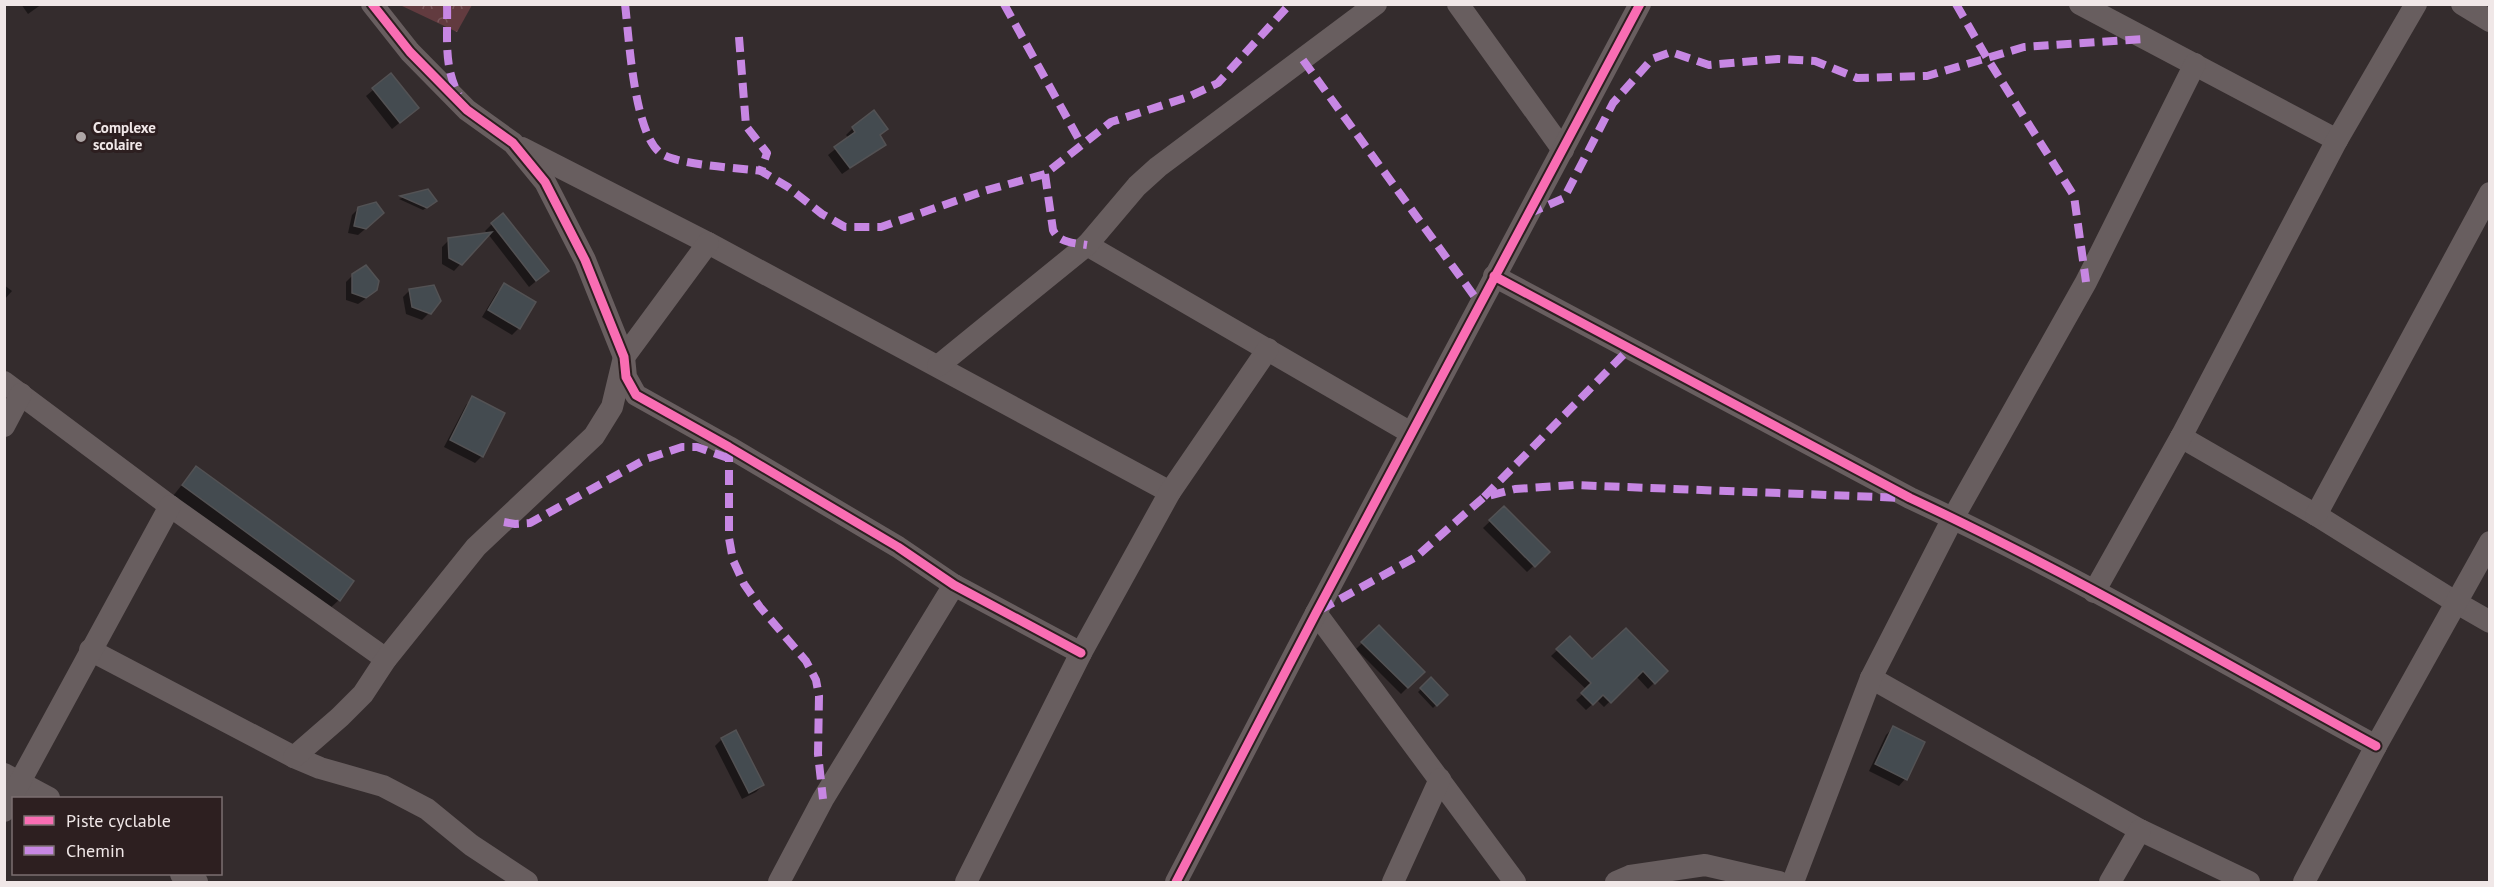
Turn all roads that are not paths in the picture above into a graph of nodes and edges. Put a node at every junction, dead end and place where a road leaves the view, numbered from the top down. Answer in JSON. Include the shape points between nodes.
{"nodes":[{"id":1,"x":372,"y":4,"type":"edge"},
{"id":2,"x":1376,"y":4,"type":"edge"},
{"id":3,"x":1458,"y":4,"type":"edge"},
{"id":4,"x":1640,"y":4,"type":"edge"},
{"id":5,"x":2080,"y":4,"type":"edge"},
{"id":6,"x":2416,"y":4,"type":"edge"},
{"id":7,"x":2462,"y":4,"type":"edge"},
{"id":8,"x":2490,"y":21,"type":"edge"},
{"id":9,"x":2195,"y":64,"type":"junction"},
{"id":10,"x":2337,"y":140,"type":"junction"},
{"id":11,"x":513,"y":143,"type":"junction"},
{"id":12,"x":1563,"y":150,"type":"junction"},
{"id":13,"x":2490,"y":193,"type":"edge"},
{"id":14,"x":708,"y":243,"type":"junction"},
{"id":15,"x":1087,"y":245,"type":"junction"},
{"id":16,"x":1494,"y":276,"type":"junction"},
{"id":17,"x":1268,"y":349,"type":"junction"},
{"id":18,"x":624,"y":357,"type":"junction"},
{"id":19,"x":939,"y":366,"type":"junction"},
{"id":20,"x":13,"y":388,"type":"edge"},
{"id":21,"x":4,"y":426,"type":"edge"},
{"id":22,"x":1411,"y":433,"type":"junction"},
{"id":23,"x":2181,"y":437,"type":"junction"},
{"id":24,"x":1170,"y":492,"type":"junction"},
{"id":25,"x":170,"y":506,"type":"junction"},
{"id":26,"x":2316,"y":515,"type":"junction"},
{"id":27,"x":1953,"y":518,"type":"junction"},
{"id":28,"x":2490,"y":542,"type":"edge"},
{"id":29,"x":954,"y":585,"type":"junction"},
{"id":30,"x":2094,"y":592,"type":"junction"},
{"id":31,"x":2457,"y":603,"type":"junction"},
{"id":32,"x":1316,"y":613,"type":"junction"},
{"id":33,"x":2490,"y":622,"type":"edge"},
{"id":34,"x":90,"y":650,"type":"junction"},
{"id":35,"x":1081,"y":652,"type":"junction"},
{"id":36,"x":386,"y":660,"type":"junction"},
{"id":37,"x":1871,"y":678,"type":"junction"},
{"id":38,"x":2376,"y":746,"type":"junction"},
{"id":39,"x":294,"y":757,"type":"junction"},
{"id":40,"x":12,"y":778,"type":"edge"},
{"id":41,"x":1440,"y":779,"type":"junction"},
{"id":42,"x":47,"y":797,"type":"edge"},
{"id":43,"x":4,"y":811,"type":"edge"},
{"id":44,"x":2140,"y":830,"type":"junction"},
{"id":45,"x":527,"y":882,"type":"edge"},
{"id":46,"x":779,"y":882,"type":"edge"},
{"id":47,"x":966,"y":882,"type":"edge"},
{"id":48,"x":1176,"y":882,"type":"edge"},
{"id":49,"x":1393,"y":882,"type":"edge"},
{"id":50,"x":1515,"y":882,"type":"edge"},
{"id":51,"x":1616,"y":882,"type":"edge"},
{"id":52,"x":1779,"y":882,"type":"edge"},
{"id":53,"x":1793,"y":882,"type":"edge"},
{"id":54,"x":2110,"y":882,"type":"edge"},
{"id":55,"x":2249,"y":882,"type":"edge"},
{"id":56,"x":2304,"y":882,"type":"edge"}],
"edges":[{"from":1,"to":11,"type":"street","via":[[410,52],[467,110]]},
{"from":2,"to":15,"type":"street","via":[[1158,167]]},
{"from":3,"to":12,"type":"street"},
{"from":4,"to":12,"type":"street"},
{"from":5,"to":9,"type":"street"},
{"from":6,"to":10,"type":"street"},
{"from":7,"to":8,"type":"street"},
{"from":9,"to":10,"type":"street"},
{"from":9,"to":27,"type":"street","via":[[2086,282]]},
{"from":10,"to":23,"type":"street"},
{"from":11,"to":14,"type":"street"},
{"from":11,"to":18,"type":"street","via":[[545,182],[568,223]]},
{"from":12,"to":16,"type":"street"},
{"from":13,"to":26,"type":"street"},
{"from":14,"to":18,"type":"street"},
{"from":14,"to":19,"type":"street"},
{"from":15,"to":17,"type":"street"},
{"from":15,"to":19,"type":"street"},
{"from":16,"to":22,"type":"street"},
{"from":16,"to":27,"type":"street"},
{"from":17,"to":22,"type":"street"},
{"from":17,"to":24,"type":"street"},
{"from":18,"to":29,"type":"street","via":[[626,377],[636,395],[898,547]]},
{"from":18,"to":36,"type":"street","via":[[612,406],[594,436],[476,547]]},
{"from":19,"to":24,"type":"street"},
{"from":20,"to":21,"type":"street"},
{"from":20,"to":25,"type":"street"},
{"from":22,"to":32,"type":"street"},
{"from":23,"to":26,"type":"street"},
{"from":23,"to":30,"type":"street"},
{"from":24,"to":35,"type":"street"},
{"from":25,"to":34,"type":"street"},
{"from":25,"to":36,"type":"street"},
{"from":26,"to":31,"type":"street"},
{"from":27,"to":30,"type":"street"},
{"from":27,"to":37,"type":"street"},
{"from":28,"to":31,"type":"street"},
{"from":29,"to":35,"type":"street"},
{"from":29,"to":46,"type":"street","via":[[822,799]]},
{"from":30,"to":38,"type":"street"},
{"from":31,"to":33,"type":"street"},
{"from":31,"to":38,"type":"street"},
{"from":32,"to":41,"type":"street"},
{"from":32,"to":48,"type":"street"},
{"from":34,"to":39,"type":"street"},
{"from":34,"to":40,"type":"street"},
{"from":35,"to":47,"type":"street"},
{"from":36,"to":39,"type":"street","via":[[363,694]]},
{"from":37,"to":44,"type":"street"},
{"from":37,"to":53,"type":"street"},
{"from":38,"to":56,"type":"street"},
{"from":39,"to":45,"type":"street","via":[[383,786],[427,809],[471,845]]},
{"from":40,"to":42,"type":"street"},
{"from":40,"to":43,"type":"street"},
{"from":41,"to":49,"type":"street"},
{"from":41,"to":50,"type":"street"},
{"from":44,"to":54,"type":"street"},
{"from":44,"to":55,"type":"street"},
{"from":51,"to":52,"type":"street","via":[[1630,876],[1705,865]]}]}
